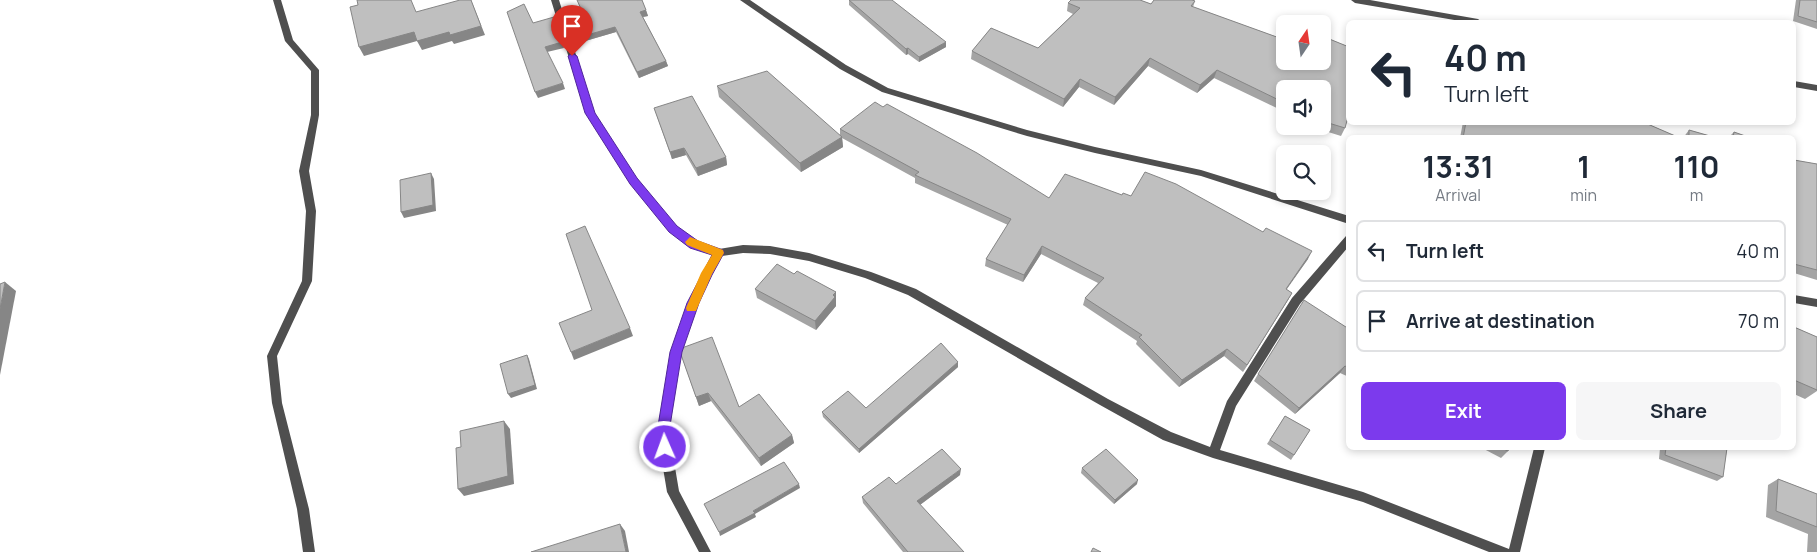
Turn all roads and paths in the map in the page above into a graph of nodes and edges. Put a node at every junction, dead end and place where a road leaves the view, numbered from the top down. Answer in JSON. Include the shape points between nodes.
{"nodes":[{"id":1,"x":276,"y":0,"type":"edge"},
{"id":2,"x":555,"y":0,"type":"edge"},
{"id":3,"x":744,"y":0,"type":"edge"},
{"id":4,"x":1355,"y":0,"type":"edge"},
{"id":5,"x":1467,"y":20,"type":"edge"},
{"id":6,"x":1796,"y":84,"type":"edge"},
{"id":7,"x":1817,"y":88,"type":"edge"},
{"id":8,"x":1346,"y":219,"type":"edge"},
{"id":9,"x":1346,"y":243,"type":"edge"},
{"id":10,"x":719,"y":253,"type":"junction"},
{"id":11,"x":1796,"y":299,"type":"edge"},
{"id":12,"x":1817,"y":303,"type":"edge"},
{"id":13,"x":1540,"y":450,"type":"edge"},
{"id":14,"x":1213,"y":453,"type":"junction"},
{"id":15,"x":309,"y":552,"type":"edge"},
{"id":16,"x":705,"y":552,"type":"edge"},
{"id":17,"x":1504,"y":552,"type":"edge"},
{"id":18,"x":1514,"y":552,"type":"edge"}],
"edges":[{"from":1,"to":15,"type":"street","via":[[289,41],[315,70],[315,115],[304,171],[311,211],[307,281],[272,356],[277,404],[303,509]]},
{"from":2,"to":10,"type":"street","via":[[590,113],[628,174],[673,229],[694,244]]},
{"from":3,"to":8,"type":"street","via":[[835,62],[885,90],[1027,133],[1201,172]]},
{"from":4,"to":5,"type":"street"},
{"from":6,"to":7,"type":"street"},
{"from":9,"to":14,"type":"street","via":[[1296,301],[1231,404]]},
{"from":10,"to":14,"type":"street","via":[[743,249],[770,250],[809,257],[912,292],[1159,432]]},
{"from":10,"to":16,"type":"street","via":[[693,303],[676,352],[663,432],[673,492]]},
{"from":11,"to":12,"type":"street"},
{"from":13,"to":18,"type":"street"},
{"from":14,"to":17,"type":"street","via":[[1364,497]]}]}
